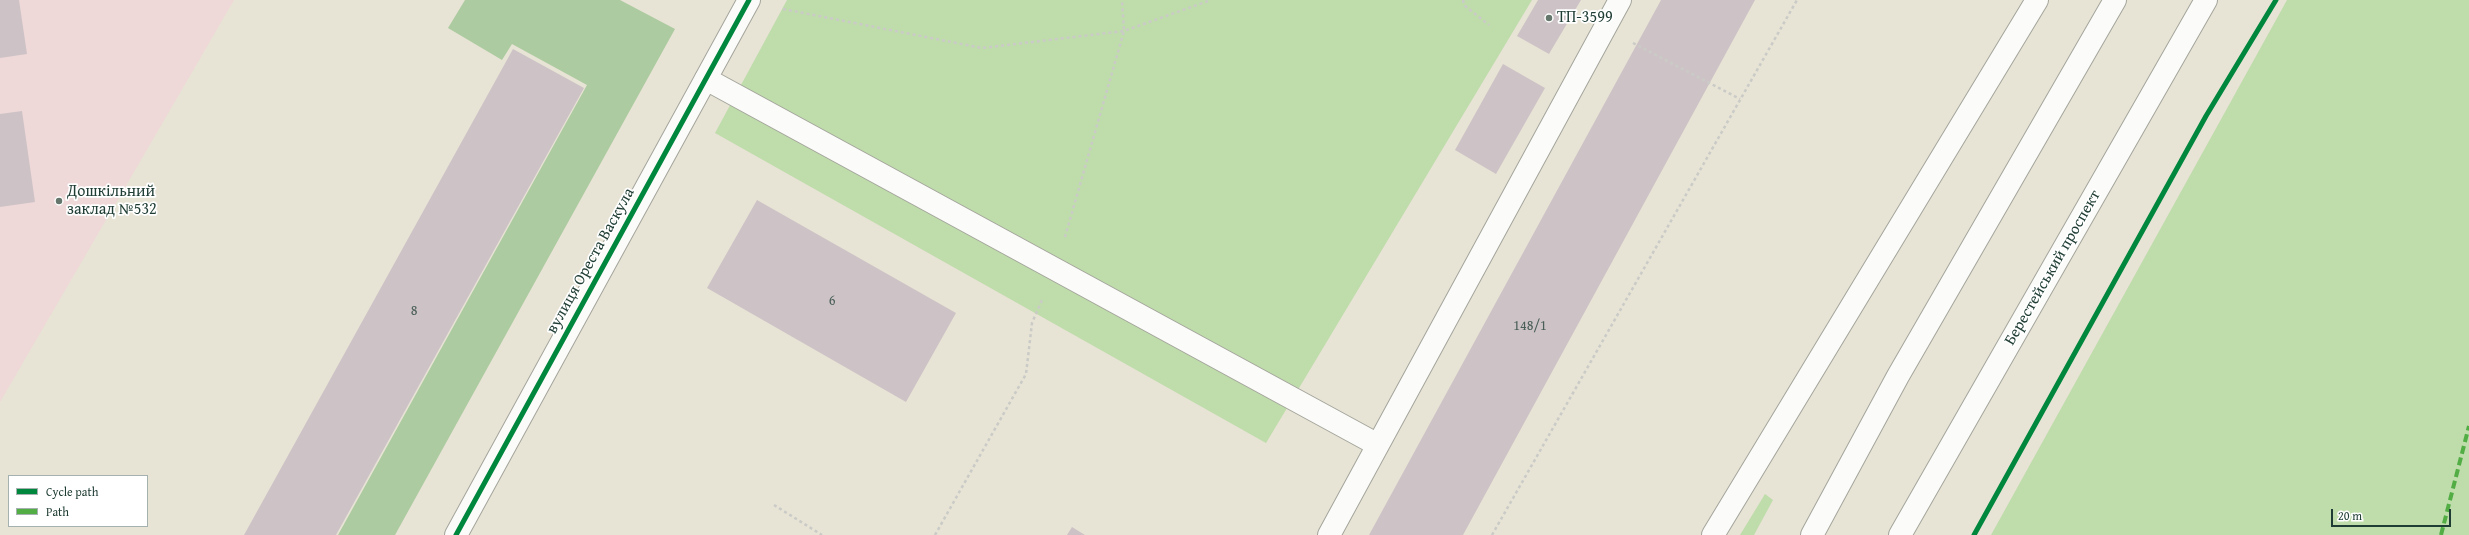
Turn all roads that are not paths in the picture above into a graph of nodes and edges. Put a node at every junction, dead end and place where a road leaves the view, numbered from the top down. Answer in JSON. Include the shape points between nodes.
{"nodes":[{"id":1,"x":749,"y":0,"type":"edge"},
{"id":2,"x":1620,"y":0,"type":"edge"},
{"id":3,"x":2038,"y":0,"type":"edge"},
{"id":4,"x":2115,"y":0,"type":"edge"},
{"id":5,"x":2206,"y":0,"type":"edge"},
{"id":6,"x":706,"y":79,"type":"junction"},
{"id":7,"x":1378,"y":445,"type":"junction"},
{"id":8,"x":456,"y":535,"type":"edge"},
{"id":9,"x":1329,"y":535,"type":"edge"},
{"id":10,"x":1713,"y":535,"type":"edge"},
{"id":11,"x":1812,"y":535,"type":"edge"},
{"id":12,"x":1900,"y":535,"type":"edge"}],
"edges":[{"from":1,"to":6,"type":"main road","name":"вулиця Ореста Васкула"},
{"from":2,"to":7,"type":"main road"},
{"from":3,"to":10,"type":"main road"},
{"from":4,"to":11,"type":"main road","via":[[1898,376]]},
{"from":5,"to":12,"type":"main road","name":"Берестейський проспект"},
{"from":6,"to":7,"type":"main road"},
{"from":6,"to":8,"type":"main road","name":"вулиця Ореста Васкула"},
{"from":7,"to":9,"type":"main road"}]}
